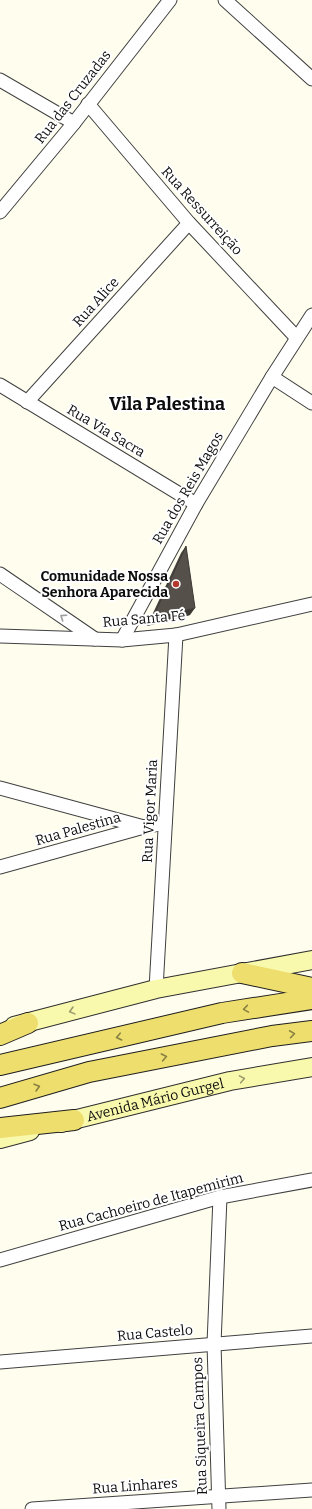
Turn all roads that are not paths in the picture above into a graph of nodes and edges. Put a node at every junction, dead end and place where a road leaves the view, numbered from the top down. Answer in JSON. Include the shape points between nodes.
{"nodes":[{"id":1,"x":170,"y":0,"type":"edge"},
{"id":2,"x":225,"y":0,"type":"edge"},
{"id":3,"x":312,"y":79,"type":"edge"},
{"id":4,"x":0,"y":80,"type":"edge"},
{"id":5,"x":88,"y":104,"type":"junction"},
{"id":6,"x":74,"y":123,"type":"junction"},
{"id":7,"x":0,"y":212,"type":"edge"},
{"id":8,"x":189,"y":223,"type":"junction"},
{"id":9,"x":312,"y":315,"type":"edge"},
{"id":10,"x":296,"y":337,"type":"junction"},
{"id":11,"x":272,"y":377,"type":"junction"},
{"id":12,"x":0,"y":385,"type":"edge"},
{"id":13,"x":27,"y":402,"type":"junction"},
{"id":14,"x":312,"y":403,"type":"edge"},
{"id":15,"x":196,"y":504,"type":"junction"},
{"id":16,"x":0,"y":574,"type":"edge"},
{"id":17,"x":312,"y":604,"type":"edge"},
{"id":18,"x":176,"y":635,"type":"junction"},
{"id":19,"x":0,"y":636,"type":"edge"},
{"id":20,"x":95,"y":639,"type":"junction"},
{"id":21,"x":122,"y":640,"type":"junction"},
{"id":22,"x":0,"y":788,"type":"edge"},
{"id":23,"x":165,"y":823,"type":"junction"},
{"id":24,"x":144,"y":827,"type":"junction"},
{"id":25,"x":0,"y":867,"type":"edge"},
{"id":26,"x":312,"y":960,"type":"edge"},
{"id":27,"x":242,"y":973,"type":"junction"},
{"id":28,"x":312,"y":988,"type":"edge"},
{"id":29,"x":156,"y":989,"type":"junction"},
{"id":30,"x":312,"y":1000,"type":"edge"},
{"id":31,"x":28,"y":1023,"type":"junction"},
{"id":32,"x":0,"y":1031,"type":"edge"},
{"id":33,"x":312,"y":1031,"type":"edge"},
{"id":34,"x":0,"y":1035,"type":"edge"},
{"id":35,"x":0,"y":1065,"type":"edge"},
{"id":36,"x":312,"y":1067,"type":"edge"},
{"id":37,"x":0,"y":1098,"type":"edge"},
{"id":38,"x":74,"y":1120,"type":"junction"},
{"id":39,"x":0,"y":1128,"type":"edge"},
{"id":40,"x":0,"y":1139,"type":"edge"},
{"id":41,"x":312,"y":1180,"type":"edge"},
{"id":42,"x":220,"y":1198,"type":"junction"},
{"id":43,"x":0,"y":1260,"type":"edge"},
{"id":44,"x":312,"y":1336,"type":"edge"},
{"id":45,"x":214,"y":1344,"type":"junction"},
{"id":46,"x":0,"y":1362,"type":"edge"},
{"id":47,"x":312,"y":1490,"type":"edge"},
{"id":48,"x":218,"y":1503,"type":"edge"},
{"id":49,"x":32,"y":1509,"type":"edge"}],
"edges":[{"from":1,"to":5,"type":"street","name":"Rua das Cruzadas"},
{"from":2,"to":3,"type":"street"},
{"from":4,"to":6,"type":"street"},
{"from":5,"to":6,"type":"street","name":"Rua das Cruzadas"},
{"from":5,"to":8,"type":"street","name":"Rua Ressurreição"},
{"from":6,"to":7,"type":"street","name":"Rua das Cruzadas"},
{"from":8,"to":10,"type":"street","name":"Rua Ressurreição"},
{"from":8,"to":13,"type":"street","name":"Rua Alice"},
{"from":9,"to":10,"type":"street","name":"Rua dos Reis Magos"},
{"from":10,"to":11,"type":"street","name":"Rua dos Reis Magos"},
{"from":11,"to":14,"type":"street"},
{"from":11,"to":15,"type":"street","name":"Rua dos Reis Magos"},
{"from":12,"to":13,"type":"street","name":"Rua Via Sacra"},
{"from":13,"to":15,"type":"street","name":"Rua Via Sacra"},
{"from":15,"to":21,"type":"street","name":"Rua dos Reis Magos"},
{"from":20,"to":16,"type":"street","one_way":true},
{"from":17,"to":18,"type":"street","name":"Rua Santa Fé"},
{"from":18,"to":21,"type":"street","name":"Rua Santa Fé"},
{"from":18,"to":23,"type":"street","name":"Rua Vigor Maria"},
{"from":19,"to":20,"type":"street","name":"Rua Santa Fé"},
{"from":20,"to":21,"type":"street","name":"Rua Santa Fé"},
{"from":22,"to":24,"type":"street"},
{"from":23,"to":24,"type":"street","name":"Rua Palestina"},
{"from":23,"to":29,"type":"street","name":"Rua Vigor Maria"},
{"from":24,"to":25,"type":"street","name":"Rua Palestina"},
{"from":26,"to":27,"type":"main road"},
{"from":27,"to":28,"type":"main road"},
{"from":27,"to":29,"type":"main road"},
{"from":29,"to":31,"type":"main road","one_way":true},
{"from":30,"to":35,"type":"main road","one_way":true,"via":[[222,1013]]},
{"from":31,"to":32,"type":"main road"},
{"from":31,"to":34,"type":"main road"},
{"from":37,"to":33,"type":"main road","one_way":true,"via":[[89,1072],[272,1036]]},
{"from":38,"to":36,"type":"main road","name":"Avenida Mário Gurgel","one_way":true,"via":[[230,1081]]},
{"from":38,"to":39,"type":"main road"},
{"from":38,"to":40,"type":"main road","name":"Avenida Mário Gurgel"},
{"from":41,"to":42,"type":"street","name":"Rua Cachoeiro de Itapemirim"},
{"from":42,"to":43,"type":"street","name":"Rua Cachoeiro de Itapemirim"},
{"from":42,"to":45,"type":"street","name":"Rua Siqueira Campos"},
{"from":44,"to":45,"type":"street","name":"Rua Castelo"},
{"from":45,"to":46,"type":"street","name":"Rua Castelo"},
{"from":45,"to":48,"type":"street","name":"Rua Siqueira Campos"},
{"from":47,"to":48,"type":"street","name":"Rua Linhares"},
{"from":48,"to":49,"type":"street","name":"Rua Linhares"}]}
